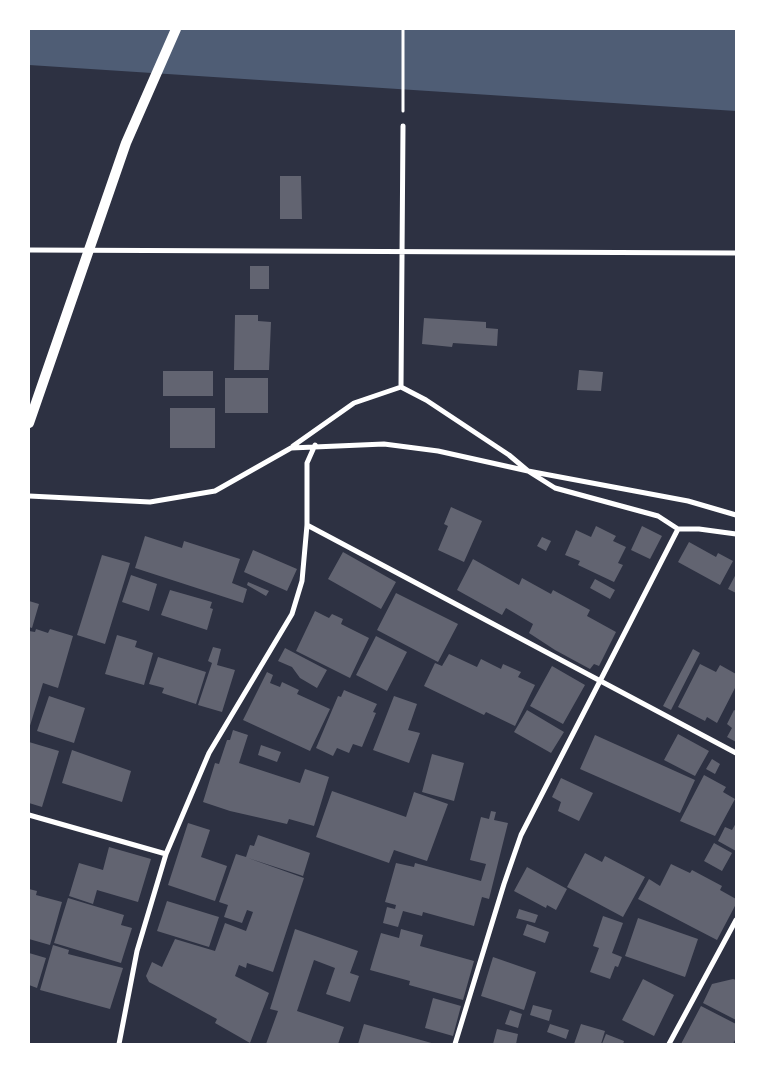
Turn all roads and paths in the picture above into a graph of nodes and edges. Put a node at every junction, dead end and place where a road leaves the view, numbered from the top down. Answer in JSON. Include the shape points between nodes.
{"nodes":[{"id":1,"x":176,"y":29,"type":"edge"},
{"id":2,"x":403,"y":29,"type":"edge"},
{"id":3,"x":402,"y":126,"type":"joint"},
{"id":4,"x":29,"y":250,"type":"edge"},
{"id":5,"x":400,"y":251,"type":"junction"},
{"id":6,"x":736,"y":253,"type":"edge"},
{"id":7,"x":401,"y":387,"type":"junction"},
{"id":8,"x":29,"y":423,"type":"edge"},
{"id":9,"x":315,"y":445,"type":"junction"},
{"id":10,"x":291,"y":448,"type":"junction"},
{"id":11,"x":528,"y":471,"type":"junction"},
{"id":12,"x":29,"y":496,"type":"edge"},
{"id":13,"x":736,"y":515,"type":"edge"},
{"id":14,"x":308,"y":525,"type":"junction"},
{"id":15,"x":678,"y":529,"type":"junction"},
{"id":16,"x":736,"y":534,"type":"edge"},
{"id":17,"x":599,"y":682,"type":"junction"},
{"id":18,"x":736,"y":753,"type":"edge"},
{"id":19,"x":29,"y":814,"type":"edge"},
{"id":20,"x":166,"y":854,"type":"junction"},
{"id":21,"x":736,"y":920,"type":"edge"},
{"id":22,"x":119,"y":1044,"type":"edge"},
{"id":23,"x":455,"y":1044,"type":"edge"},
{"id":24,"x":669,"y":1044,"type":"edge"}],
"edges":[{"from":1,"to":8,"type":"main road","via":[[126,143]]},
{"from":2,"to":3,"type":"path"},
{"from":3,"to":5,"type":"street"},
{"from":4,"to":5,"type":"street"},
{"from":5,"to":6,"type":"street"},
{"from":5,"to":7,"type":"street"},
{"from":7,"to":10,"type":"street","via":[[354,403]]},
{"from":7,"to":11,"type":"street","via":[[426,400]]},
{"from":9,"to":10,"type":"street"},
{"from":9,"to":11,"type":"street","via":[[384,444],[438,451]]},
{"from":9,"to":14,"type":"street","via":[[307,463]]},
{"from":10,"to":12,"type":"street","via":[[215,491],[150,502]]},
{"from":11,"to":13,"type":"street","via":[[688,501]]},
{"from":11,"to":15,"type":"street","via":[[555,488],[658,516]]},
{"from":14,"to":17,"type":"street"},
{"from":14,"to":20,"type":"street","via":[[302,581],[292,614],[209,753]]},
{"from":15,"to":16,"type":"street"},
{"from":15,"to":17,"type":"street"},
{"from":17,"to":18,"type":"street"},
{"from":17,"to":23,"type":"street","via":[[521,835]]},
{"from":19,"to":20,"type":"street"},
{"from":20,"to":22,"type":"street","via":[[137,951]]},
{"from":21,"to":24,"type":"street"}]}
